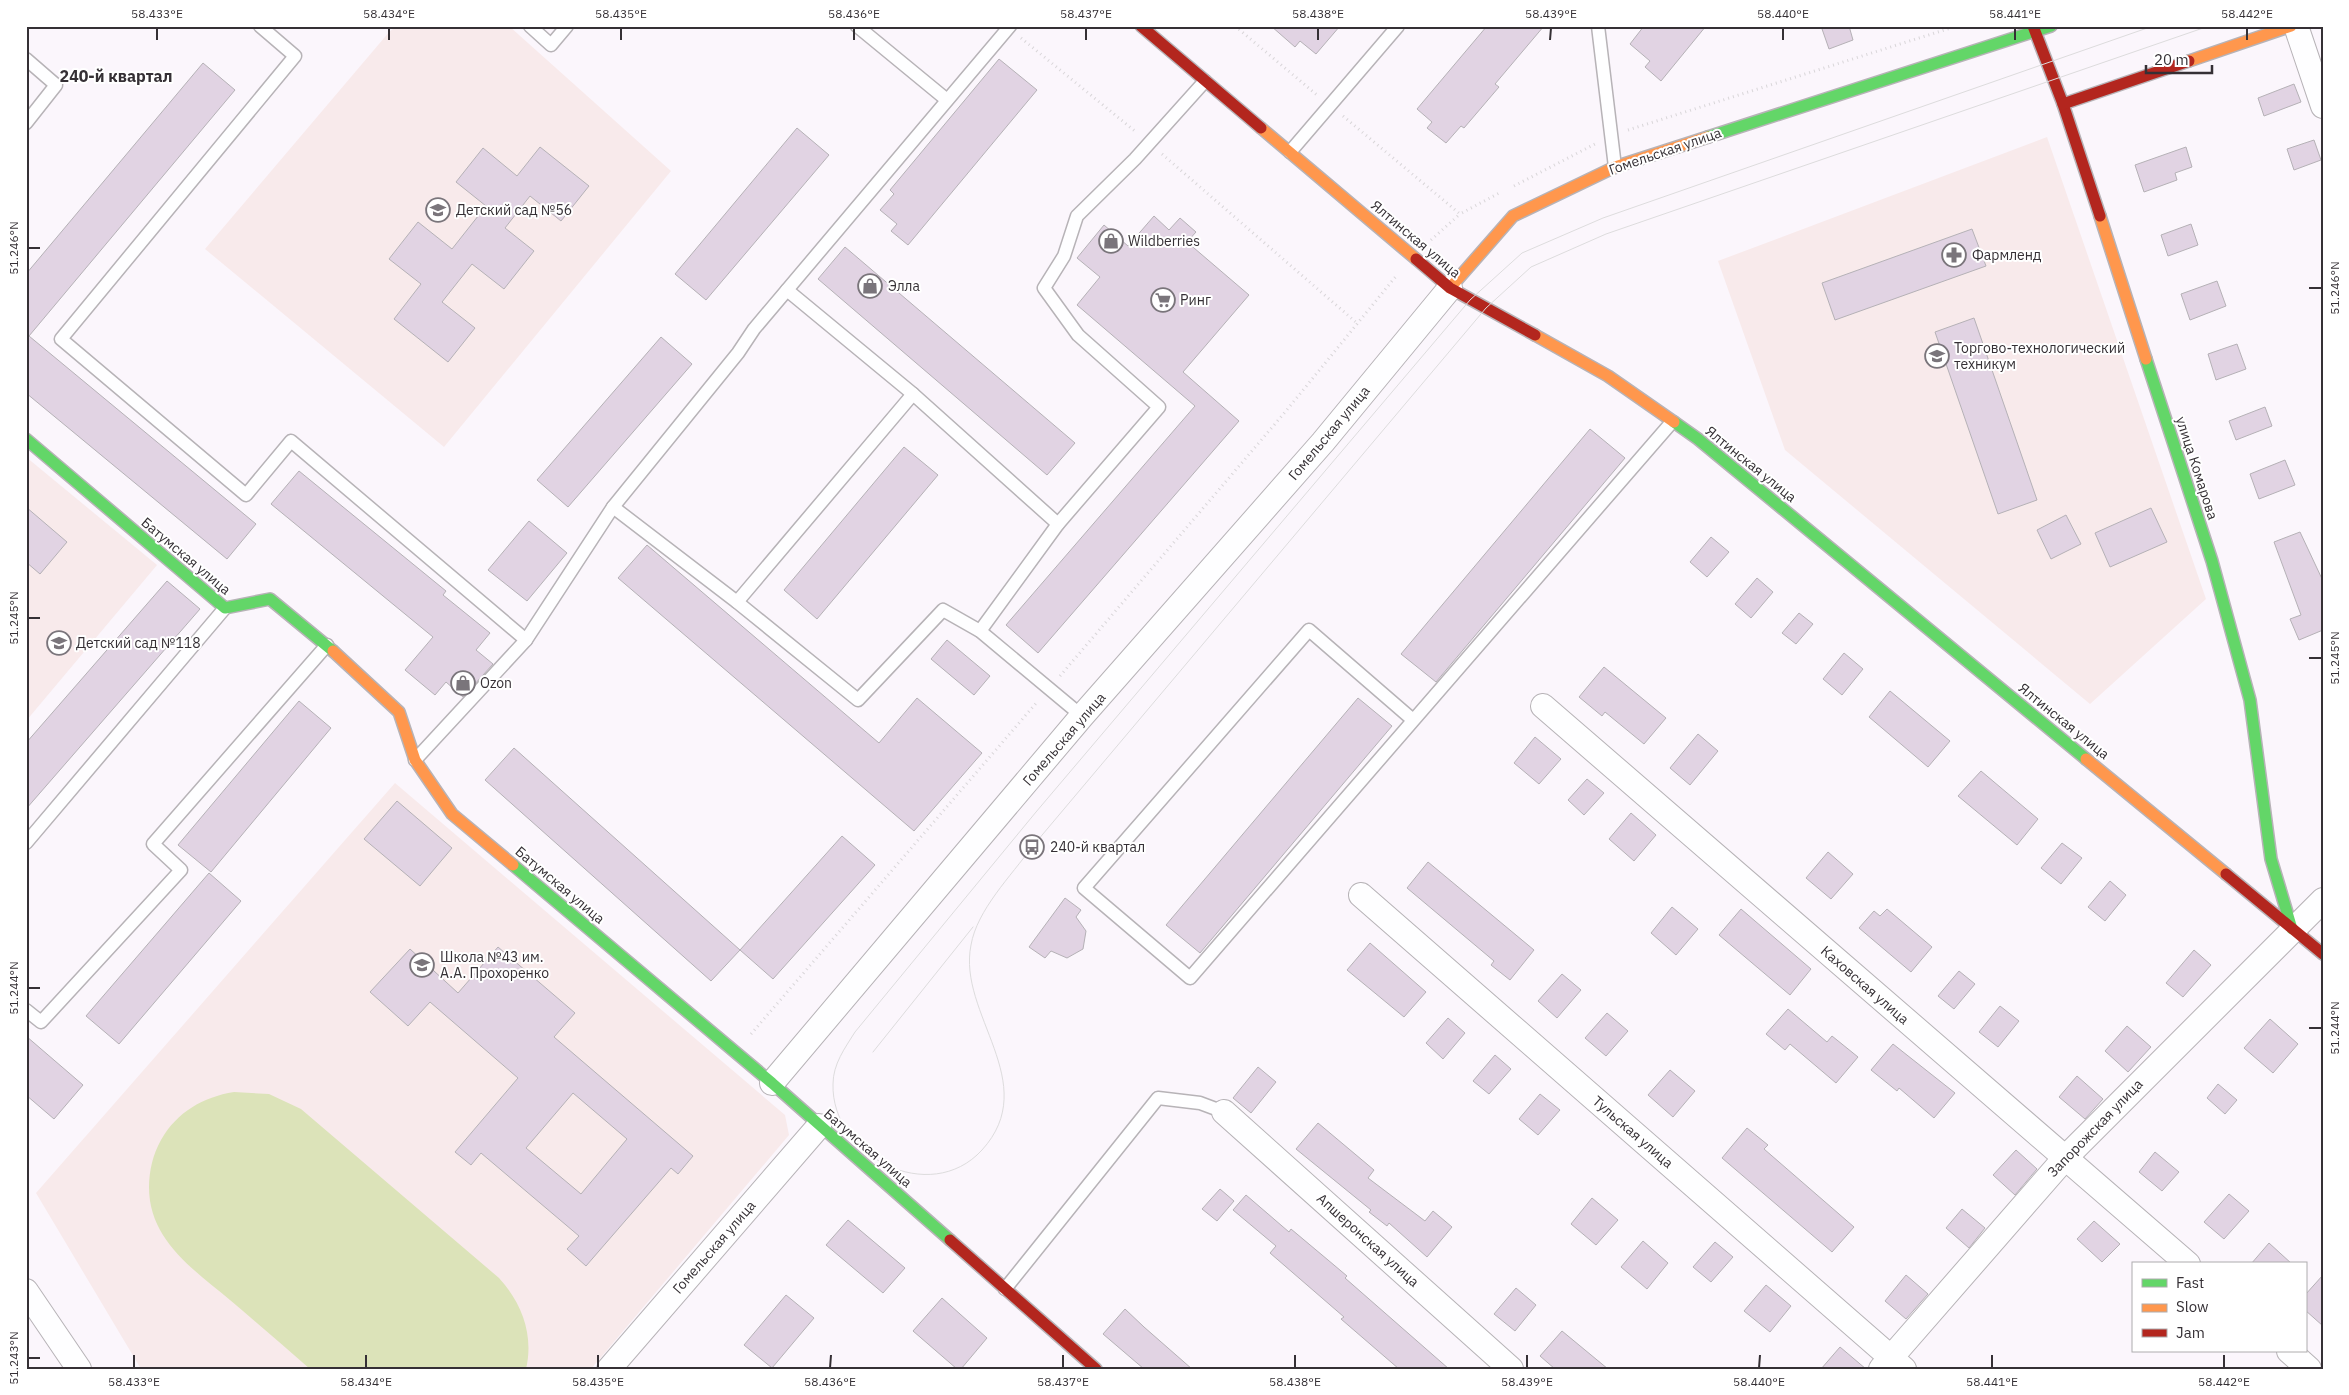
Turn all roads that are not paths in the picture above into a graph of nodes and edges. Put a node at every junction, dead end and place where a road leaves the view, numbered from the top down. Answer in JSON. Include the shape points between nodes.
{"nodes":[{"id":1,"x":260,"y":26,"type":"edge"},
{"id":2,"x":530,"y":26,"type":"edge"},
{"id":3,"x":567,"y":26,"type":"edge"},
{"id":4,"x":857,"y":26,"type":"edge"},
{"id":5,"x":1141,"y":26,"type":"edge"},
{"id":6,"x":1398,"y":26,"type":"edge"},
{"id":7,"x":1598,"y":26,"type":"edge"},
{"id":8,"x":2051,"y":26,"type":"edge"},
{"id":9,"x":2292,"y":26,"type":"edge"},
{"id":10,"x":2296,"y":26,"type":"edge"},
{"id":11,"x":1009,"y":27,"type":"edge"},
{"id":12,"x":2034,"y":29,"type":"edge"},
{"id":13,"x":26,"y":59,"type":"edge"},
{"id":14,"x":1205,"y":81,"type":"junction"},
{"id":15,"x":947,"y":100,"type":"junction"},
{"id":16,"x":2063,"y":104,"type":"junction"},
{"id":17,"x":2323,"y":106,"type":"edge"},
{"id":18,"x":26,"y":123,"type":"edge"},
{"id":19,"x":1290,"y":152,"type":"junction"},
{"id":20,"x":1614,"y":167,"type":"junction"},
{"id":21,"x":1450,"y":288,"type":"junction"},
{"id":22,"x":787,"y":290,"type":"junction"},
{"id":23,"x":913,"y":394,"type":"junction"},
{"id":24,"x":1672,"y":422,"type":"junction"},
{"id":25,"x":26,"y":439,"type":"edge"},
{"id":26,"x":613,"y":507,"type":"junction"},
{"id":27,"x":1058,"y":524,"type":"junction"},
{"id":28,"x":737,"y":602,"type":"junction"},
{"id":29,"x":225,"y":608,"type":"junction"},
{"id":30,"x":980,"y":631,"type":"junction"},
{"id":31,"x":526,"y":640,"type":"junction"},
{"id":32,"x":327,"y":644,"type":"junction"},
{"id":33,"x":1543,"y":706,"type":"dead end"},
{"id":34,"x":1082,"y":716,"type":"junction"},
{"id":35,"x":1413,"y":720,"type":"junction"},
{"id":36,"x":415,"y":760,"type":"junction"},
{"id":37,"x":26,"y":843,"type":"edge"},
{"id":38,"x":1360,"y":895,"type":"dead end"},
{"id":39,"x":2323,"y":900,"type":"edge"},
{"id":40,"x":2292,"y":929,"type":"junction"},
{"id":41,"x":2323,"y":954,"type":"edge"},
{"id":42,"x":26,"y":1010,"type":"edge"},
{"id":43,"x":772,"y":1083,"type":"junction"},
{"id":44,"x":1224,"y":1112,"type":"joint"},
{"id":45,"x":819,"y":1126,"type":"junction"},
{"id":46,"x":2065,"y":1158,"type":"junction"},
{"id":47,"x":2186,"y":1262,"type":"edge"},
{"id":48,"x":1004,"y":1289,"type":"junction"},
{"id":49,"x":26,"y":1291,"type":"edge"},
{"id":50,"x":2290,"y":1352,"type":"edge"},
{"id":51,"x":1892,"y":1365,"type":"edge"},
{"id":52,"x":79,"y":1369,"type":"edge"},
{"id":53,"x":609,"y":1369,"type":"edge"},
{"id":54,"x":1096,"y":1369,"type":"edge"},
{"id":55,"x":1511,"y":1369,"type":"edge"},
{"id":56,"x":2309,"y":1369,"type":"edge"}],
"edges":[{"from":1,"to":31,"type":"lane","via":[[295,56],[61,339],[246,495],[291,441]]},
{"from":2,"to":3,"type":"lane","via":[[551,45]]},
{"from":4,"to":15,"type":"lane"},
{"from":5,"to":14,"type":"main road","name":"Ялтинская улица"},
{"from":6,"to":19,"type":"lane"},
{"from":7,"to":20,"type":"lane"},
{"from":8,"to":12,"type":"main road","name":"Гомельская улица"},
{"from":9,"to":16,"type":"main road"},
{"from":10,"to":17,"type":"street"},
{"from":11,"to":15,"type":"lane"},
{"from":12,"to":16,"type":"main road","name":"улица Комарова"},
{"from":12,"to":20,"type":"main road","name":"Гомельская улица"},
{"from":13,"to":18,"type":"lane","via":[[56,85]]},
{"from":14,"to":19,"type":"main road","name":"Ялтинская улица"},
{"from":14,"to":27,"type":"lane","via":[[1077,216],[1064,256],[1044,288],[1078,335],[1159,407]]},
{"from":15,"to":22,"type":"lane"},
{"from":16,"to":40,"type":"main road","name":"улица Комарова","via":[[2212,561],[2250,700],[2270,859]]},
{"from":19,"to":21,"type":"main road","name":"Ялтинская улица"},
{"from":20,"to":21,"type":"main road","name":"Гомельская улица","via":[[1513,216]]},
{"from":21,"to":24,"type":"main road","name":"Ялтинская улица","via":[[1608,376]]},
{"from":21,"to":34,"type":"street","name":"Гомельская улица","via":[[1323,442]]},
{"from":22,"to":23,"type":"lane"},
{"from":22,"to":26,"type":"lane"},
{"from":23,"to":27,"type":"lane"},
{"from":23,"to":28,"type":"lane"},
{"from":24,"to":35,"type":"lane"},
{"from":24,"to":40,"type":"main road","name":"Ялтинская улица","via":[[1698,439]]},
{"from":25,"to":29,"type":"main road","name":"Батумская улица"},
{"from":26,"to":28,"type":"lane"},
{"from":26,"to":31,"type":"lane"},
{"from":27,"to":30,"type":"lane"},
{"from":28,"to":30,"type":"lane","via":[[858,700],[942,610]]},
{"from":29,"to":32,"type":"main road","name":"Батумская улица","via":[[270,599]]},
{"from":29,"to":37,"type":"lane"},
{"from":30,"to":34,"type":"lane"},
{"from":31,"to":36,"type":"lane"},
{"from":32,"to":36,"type":"main road","name":"Батумская улица","via":[[399,712]]},
{"from":32,"to":42,"type":"lane","via":[[153,844],[181,870],[41,1022]]},
{"from":33,"to":46,"type":"street","name":"Каховская улица"},
{"from":34,"to":43,"type":"street","name":"Гомельская улица"},
{"from":35,"to":35,"type":"lane","via":[[1190,978],[1084,888],[1309,630]]},
{"from":36,"to":43,"type":"main road","name":"Батумская улица","via":[[452,814]]},
{"from":38,"to":51,"type":"street","name":"Тульская улица"},
{"from":39,"to":40,"type":"street","name":"Запорожская улица"},
{"from":40,"to":41,"type":"main road","name":"Ялтинская улица"},
{"from":40,"to":46,"type":"street","name":"Запорожская улица"},
{"from":43,"to":45,"type":"main road","name":"Батумская улица"},
{"from":44,"to":48,"type":"lane","via":[[1200,1103],[1158,1098]]},
{"from":44,"to":55,"type":"street","name":"Апшеронская улица"},
{"from":45,"to":48,"type":"main road","name":"Батумская улица"},
{"from":45,"to":53,"type":"street","name":"Гомельская улица"},
{"from":46,"to":47,"type":"street","name":"Каховская улица"},
{"from":46,"to":51,"type":"street","name":"Запорожская улица"},
{"from":48,"to":54,"type":"main road","name":"Батумская улица"},
{"from":49,"to":52,"type":"street"},
{"from":50,"to":56,"type":"street"}]}
